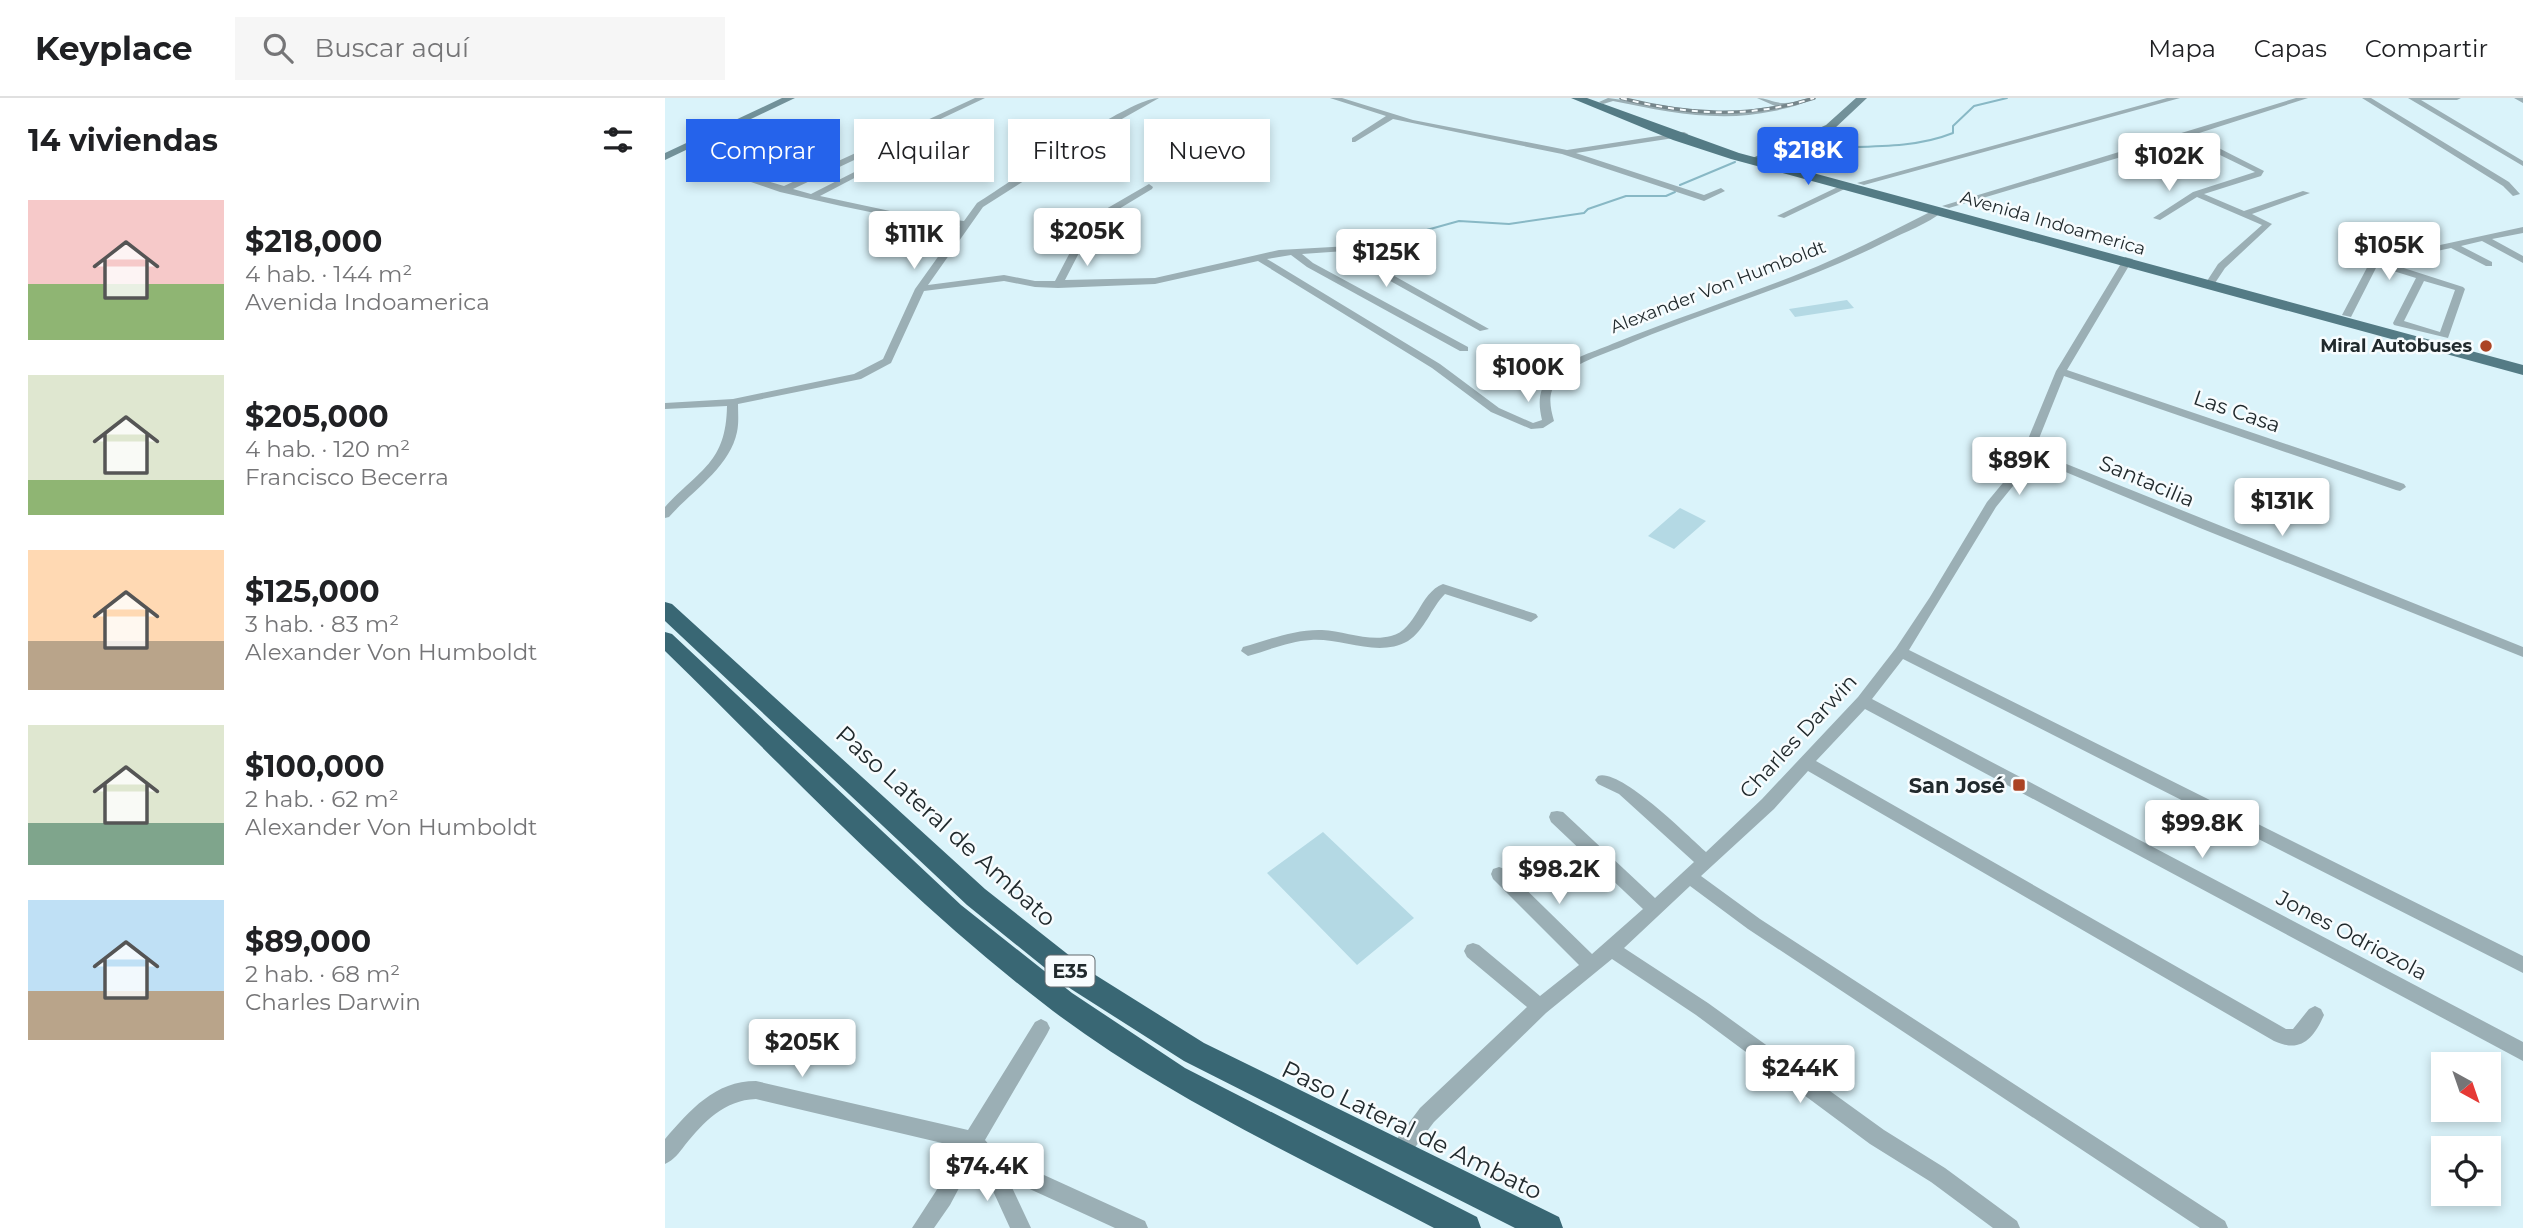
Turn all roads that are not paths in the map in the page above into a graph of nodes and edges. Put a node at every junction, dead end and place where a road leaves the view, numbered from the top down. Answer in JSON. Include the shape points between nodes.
{"nodes":[{"id":1,"x":790,"y":98,"type":"edge"},
{"id":2,"x":981,"y":98,"type":"edge"},
{"id":3,"x":1155,"y":98,"type":"edge"},
{"id":4,"x":1334,"y":98,"type":"edge"},
{"id":5,"x":1577,"y":98,"type":"edge"},
{"id":6,"x":1761,"y":98,"type":"edge"},
{"id":7,"x":1810,"y":98,"type":"edge"},
{"id":8,"x":1862,"y":98,"type":"edge"},
{"id":9,"x":2176,"y":98,"type":"edge"},
{"id":10,"x":2304,"y":98,"type":"edge"},
{"id":11,"x":2366,"y":98,"type":"edge"},
{"id":12,"x":2413,"y":98,"type":"edge"},
{"id":13,"x":2457,"y":98,"type":"edge"},
{"id":14,"x":2518,"y":98,"type":"edge"},
{"id":15,"x":1598,"y":100,"type":"edge"},
{"id":16,"x":2523,"y":101,"type":"edge"},
{"id":17,"x":1785,"y":107,"type":"junction"},
{"id":18,"x":1392,"y":116,"type":"junction"},
{"id":19,"x":1638,"y":119,"type":"junction"},
{"id":20,"x":2186,"y":135,"type":"junction"},
{"id":21,"x":1681,"y":136,"type":"junction"},
{"id":22,"x":1355,"y":140,"type":"dead end"},
{"id":23,"x":1564,"y":152,"type":"junction"},
{"id":24,"x":665,"y":157,"type":"edge"},
{"id":25,"x":1758,"y":158,"type":"junction"},
{"id":26,"x":2523,"y":164,"type":"edge"},
{"id":27,"x":854,"y":175,"type":"edge"},
{"id":28,"x":760,"y":182,"type":"edge"},
{"id":29,"x":1854,"y":184,"type":"junction"},
{"id":30,"x":1149,"y":187,"type":"dead end"},
{"id":31,"x":783,"y":190,"type":"junction"},
{"id":32,"x":1721,"y":191,"type":"dead end"},
{"id":33,"x":2305,"y":193,"type":"dead end"},
{"id":34,"x":2196,"y":194,"type":"junction"},
{"id":35,"x":2516,"y":194,"type":"dead end"},
{"id":36,"x":813,"y":196,"type":"junction"},
{"id":37,"x":1942,"y":208,"type":"junction"},
{"id":38,"x":2244,"y":214,"type":"junction"},
{"id":39,"x":1781,"y":216,"type":"dead end"},
{"id":40,"x":2157,"y":218,"type":"dead end"},
{"id":41,"x":967,"y":224,"type":"junction"},
{"id":42,"x":2523,"y":230,"type":"edge"},
{"id":43,"x":2512,"y":232,"type":"junction"},
{"id":44,"x":2523,"y":237,"type":"edge"},
{"id":45,"x":2483,"y":238,"type":"junction"},
{"id":46,"x":2452,"y":245,"type":"junction"},
{"id":47,"x":1293,"y":252,"type":"junction"},
{"id":48,"x":1259,"y":258,"type":"junction"},
{"id":49,"x":2121,"y":260,"type":"junction"},
{"id":50,"x":2523,"y":260,"type":"edge"},
{"id":51,"x":2374,"y":262,"type":"junction"},
{"id":52,"x":2489,"y":264,"type":"dead end"},
{"id":53,"x":2420,"y":278,"type":"junction"},
{"id":54,"x":2212,"y":281,"type":"junction"},
{"id":55,"x":1058,"y":285,"type":"junction"},
{"id":56,"x":920,"y":289,"type":"junction"},
{"id":57,"x":2347,"y":315,"type":"junction"},
{"id":58,"x":1484,"y":329,"type":"dead end"},
{"id":59,"x":1464,"y":349,"type":"dead end"},
{"id":60,"x":2523,"y":362,"type":"edge"},
{"id":61,"x":2523,"y":370,"type":"edge"},
{"id":62,"x":2061,"y":371,"type":"junction"},
{"id":63,"x":733,"y":402,"type":"junction"},
{"id":64,"x":665,"y":405,"type":"edge"},
{"id":65,"x":2030,"y":453,"type":"junction"},
{"id":66,"x":2400,"y":487,"type":"dead end"},
{"id":67,"x":665,"y":514,"type":"edge"},
{"id":68,"x":665,"y":609,"type":"edge"},
{"id":69,"x":1531,"y":617,"type":"dead end"},
{"id":70,"x":665,"y":639,"type":"edge"},
{"id":71,"x":1248,"y":651,"type":"dead end"},
{"id":72,"x":1901,"y":652,"type":"junction"},
{"id":73,"x":2523,"y":652,"type":"edge"},
{"id":74,"x":1863,"y":701,"type":"junction"},
{"id":75,"x":1808,"y":764,"type":"junction"},
{"id":76,"x":1603,"y":780,"type":"dead end"},
{"id":77,"x":1557,"y":817,"type":"dead end"},
{"id":78,"x":1705,"y":861,"type":"junction"},
{"id":79,"x":1499,"y":874,"type":"dead end"},
{"id":80,"x":1689,"y":876,"type":"junction"},
{"id":81,"x":1654,"y":908,"type":"junction"},
{"id":82,"x":1612,"y":949,"type":"junction"},
{"id":83,"x":1473,"y":951,"type":"dead end"},
{"id":84,"x":2523,"y":965,"type":"edge"},
{"id":85,"x":1592,"y":966,"type":"junction"},
{"id":86,"x":1540,"y":1007,"type":"junction"},
{"id":87,"x":2315,"y":1014,"type":"dead end"},
{"id":88,"x":1041,"y":1028,"type":"dead end"},
{"id":89,"x":2523,"y":1052,"type":"edge"},
{"id":90,"x":973,"y":1141,"type":"junction"},
{"id":91,"x":665,"y":1154,"type":"edge"},
{"id":92,"x":1397,"y":1155,"type":"junction"},
{"id":93,"x":989,"y":1160,"type":"junction"},
{"id":94,"x":922,"y":1228,"type":"edge"},
{"id":95,"x":1021,"y":1228,"type":"edge"},
{"id":96,"x":1138,"y":1228,"type":"edge"},
{"id":97,"x":1465,"y":1228,"type":"edge"},
{"id":98,"x":1548,"y":1228,"type":"edge"},
{"id":99,"x":2010,"y":1228,"type":"edge"},
{"id":100,"x":2218,"y":1228,"type":"edge"}],
"edges":[{"from":1,"to":24,"type":"street"},
{"from":2,"to":31,"type":"street"},
{"from":3,"to":41,"type":"street","via":[[996,193]]},
{"from":4,"to":18,"type":"street"},
{"from":5,"to":19,"type":"main road","name":"Avenida Indoamerica"},
{"from":6,"to":17,"type":"street"},
{"from":7,"to":17,"type":"street"},
{"from":8,"to":25,"type":"street","via":[[1830,127]]},
{"from":9,"to":29,"type":"street"},
{"from":10,"to":20,"type":"street"},
{"from":11,"to":35,"type":"street"},
{"from":12,"to":13,"type":"street"},
{"from":12,"to":26,"type":"street"},
{"from":14,"to":16,"type":"street"},
{"from":15,"to":17,"type":"street","via":[[1724,116]]},
{"from":15,"to":19,"type":"main road","name":"Avenida Indoamerica"},
{"from":18,"to":22,"type":"street"},
{"from":18,"to":23,"type":"street"},
{"from":19,"to":21,"type":"main road","name":"Avenida Indoamerica"},
{"from":20,"to":34,"type":"street","via":[[2260,171]]},
{"from":20,"to":37,"type":"street"},
{"from":21,"to":23,"type":"street"},
{"from":21,"to":25,"type":"main road","name":"Avenida Indoamerica"},
{"from":23,"to":32,"type":"street","via":[[1704,198]]},
{"from":25,"to":29,"type":"main road","name":"Avenida Indoamerica"},
{"from":27,"to":36,"type":"street"},
{"from":28,"to":31,"type":"street"},
{"from":29,"to":37,"type":"main road","name":"Avenida Indoamerica"},
{"from":29,"to":39,"type":"street"},
{"from":30,"to":55,"type":"street","via":[[1090,222]]},
{"from":31,"to":36,"type":"street"},
{"from":33,"to":38,"type":"street"},
{"from":34,"to":38,"type":"street"},
{"from":34,"to":40,"type":"street"},
{"from":36,"to":41,"type":"street"},
{"from":37,"to":48,"type":"street","name":"Alexander Von Humboldt","via":[[1794,279],[1570,365],[1545,388],[1548,421],[1539,426],[1523,424],[1495,410],[1436,366]]},
{"from":37,"to":49,"type":"main road","name":"Avenida Indoamerica"},
{"from":38,"to":54,"type":"street","via":[[2268,226],[2221,266]]},
{"from":41,"to":56,"type":"street"},
{"from":42,"to":43,"type":"street"},
{"from":43,"to":44,"type":"street"},
{"from":43,"to":45,"type":"street"},
{"from":45,"to":46,"type":"street"},
{"from":45,"to":50,"type":"street"},
{"from":46,"to":51,"type":"street"},
{"from":46,"to":52,"type":"street"},
{"from":47,"to":48,"type":"street"},
{"from":47,"to":58,"type":"street","via":[[1350,249],[1370,266]]},
{"from":47,"to":59,"type":"street"},
{"from":48,"to":55,"type":"street","via":[[1165,281]]},
{"from":49,"to":54,"type":"main road","name":"Avenida Indoamerica"},
{"from":49,"to":61,"type":"main road","name":"Avenida Indoamerica"},
{"from":49,"to":62,"type":"street","name":"Charles Darwin"},
{"from":51,"to":53,"type":"street","via":[[2422,275]]},
{"from":51,"to":57,"type":"street"},
{"from":53,"to":53,"type":"street","via":[[2397,323],[2444,337],[2462,291]]},
{"from":54,"to":57,"type":"main road","name":"Avenida Indoamerica"},
{"from":55,"to":56,"type":"street","via":[[1004,278]]},
{"from":56,"to":63,"type":"street","via":[[887,361],[874,370]]},
{"from":57,"to":60,"type":"main road","name":"Avenida Indoamerica"},
{"from":62,"to":65,"type":"street","name":"Charles Darwin"},
{"from":62,"to":66,"type":"street","name":"Las Casa"},
{"from":63,"to":64,"type":"street"},
{"from":63,"to":67,"type":"street","via":[[727,446]]},
{"from":65,"to":72,"type":"street","name":"Charles Darwin","via":[[1990,505]]},
{"from":65,"to":73,"type":"street","name":"Santacilia"},
{"from":68,"to":92,"type":"highway","name":"Paso Lateral de Ambato","number":"E35","via":[[976,897],[1080,980],[1194,1052]]},
{"from":69,"to":71,"type":"street","via":[[1443,589],[1409,633],[1398,640],[1383,643],[1305,635]]},
{"from":70,"to":97,"type":"highway","number":"E35","via":[[952,913],[1063,1002],[1175,1079]]},
{"from":72,"to":74,"type":"street","name":"Charles Darwin"},
{"from":72,"to":84,"type":"street"},
{"from":74,"to":75,"type":"street","name":"Charles Darwin"},
{"from":74,"to":89,"type":"street","name":"Jones Odriozola"},
{"from":75,"to":78,"type":"street","name":"Charles Darwin"},
{"from":75,"to":87,"type":"street","via":[[2280,1035],[2298,1037]]},
{"from":76,"to":78,"type":"street","via":[[1624,790]]},
{"from":77,"to":81,"type":"street"},
{"from":78,"to":80,"type":"street","name":"Charles Darwin"},
{"from":79,"to":85,"type":"street"},
{"from":80,"to":81,"type":"street","name":"Charles Darwin"},
{"from":80,"to":100,"type":"street"},
{"from":81,"to":82,"type":"street","name":"Charles Darwin"},
{"from":82,"to":85,"type":"street","name":"Charles Darwin"},
{"from":82,"to":99,"type":"street"},
{"from":83,"to":86,"type":"street"},
{"from":85,"to":86,"type":"street","name":"Charles Darwin"},
{"from":86,"to":92,"type":"street","name":"Charles Darwin","via":[[1427,1115]]},
{"from":88,"to":90,"type":"street"},
{"from":90,"to":91,"type":"street","via":[[747,1089],[714,1102]]},
{"from":90,"to":93,"type":"street"},
{"from":90,"to":94,"type":"street"},
{"from":92,"to":98,"type":"highway","name":"Paso Lateral de Ambato","number":"E35"},
{"from":93,"to":95,"type":"street"},
{"from":93,"to":96,"type":"street"}]}
